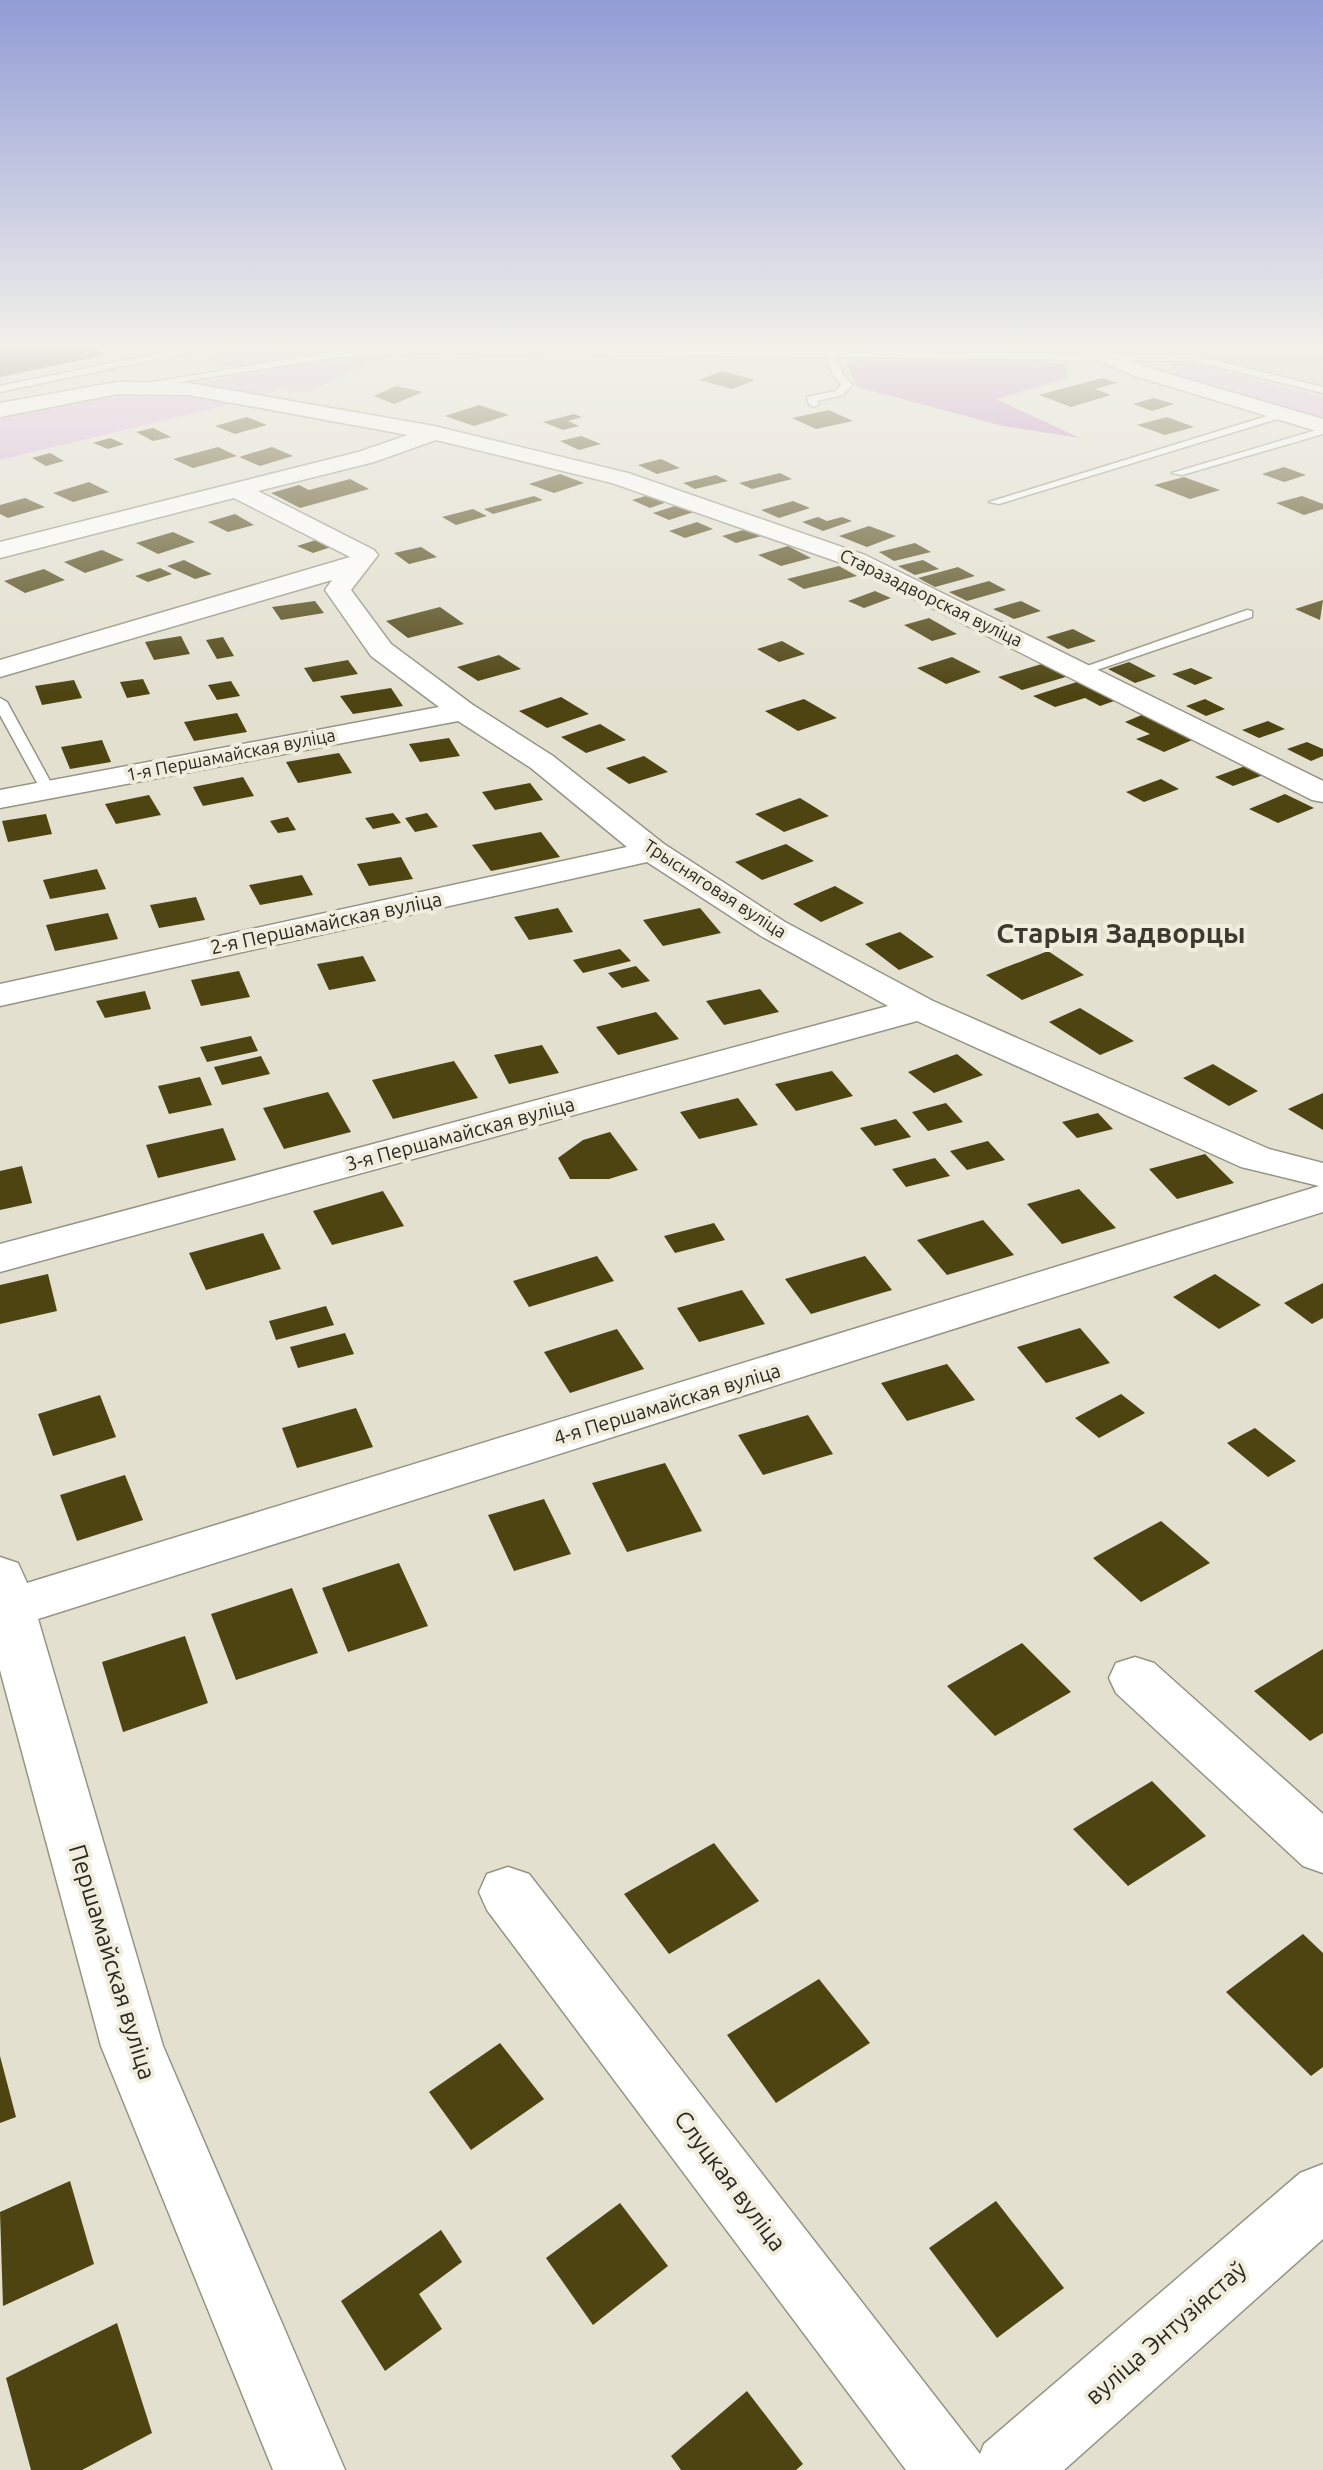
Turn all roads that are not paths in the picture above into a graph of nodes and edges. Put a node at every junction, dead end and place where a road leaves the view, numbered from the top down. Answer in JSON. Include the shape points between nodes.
{"nodes":[{"id":1,"x":340,"y":463,"type":"edge"},
{"id":2,"x":559,"y":463,"type":"edge"},
{"id":3,"x":1122,"y":463,"type":"edge"},
{"id":4,"x":1209,"y":463,"type":"edge"},
{"id":5,"x":1178,"y":473,"type":"dead end"},
{"id":6,"x":235,"y":489,"type":"junction"},
{"id":7,"x":995,"y":502,"type":"dead end"},
{"id":8,"x":0,"y":550,"type":"edge"},
{"id":9,"x":362,"y":563,"type":"junction"},
{"id":10,"x":1247,"y":614,"type":"dead end"},
{"id":11,"x":0,"y":669,"type":"edge"},
{"id":12,"x":1080,"y":671,"type":"junction"},
{"id":13,"x":0,"y":702,"type":"edge"},
{"id":14,"x":463,"y":711,"type":"junction"},
{"id":15,"x":48,"y":790,"type":"junction"},
{"id":16,"x":1323,"y":793,"type":"edge"},
{"id":17,"x":0,"y":799,"type":"edge"},
{"id":18,"x":652,"y":851,"type":"junction"},
{"id":19,"x":0,"y":995,"type":"edge"},
{"id":20,"x":920,"y":1009,"type":"junction"},
{"id":21,"x":1323,"y":1175,"type":"edge"},
{"id":22,"x":1323,"y":1198,"type":"edge"},
{"id":23,"x":0,"y":1258,"type":"edge"},
{"id":24,"x":5,"y":1592,"type":"edge"},
{"id":25,"x":1135,"y":1678,"type":"dead end"},
{"id":26,"x":1323,"y":1849,"type":"edge"},
{"id":27,"x":508,"y":1892,"type":"dead end"},
{"id":28,"x":1323,"y":2196,"type":"edge"},
{"id":29,"x":309,"y":2470,"type":"edge"},
{"id":30,"x":951,"y":2470,"type":"edge"},
{"id":31,"x":1010,"y":2470,"type":"edge"}],
"edges":[{"from":1,"to":6,"type":"street"},
{"from":2,"to":12,"type":"street","name":"Старазадворская вуліца","via":[[620,478],[837,552]]},
{"from":3,"to":7,"type":"lane"},
{"from":4,"to":5,"type":"lane"},
{"from":6,"to":8,"type":"street"},
{"from":6,"to":9,"type":"street","via":[[365,555]]},
{"from":9,"to":11,"type":"street"},
{"from":9,"to":14,"type":"street","name":"Трысняговая вуліца","via":[[338,590],[381,650]]},
{"from":10,"to":12,"type":"lane"},
{"from":12,"to":16,"type":"street","name":"Старазадворская вуліца"},
{"from":13,"to":15,"type":"lane"},
{"from":14,"to":15,"type":"street","name":"1-я Першамайская вуліца"},
{"from":14,"to":18,"type":"street","name":"Трысняговая вуліца","via":[[542,762]]},
{"from":15,"to":17,"type":"street","name":"1-я Першамайская вуліца"},
{"from":18,"to":19,"type":"street","name":"2-я Першамайская вуліца"},
{"from":18,"to":20,"type":"street","name":"Трысняговая вуліца","via":[[773,929]]},
{"from":20,"to":21,"type":"street","name":"Трысняговая вуліца","via":[[1255,1158]]},
{"from":20,"to":23,"type":"street","name":"3-я Першамайская вуліца"},
{"from":22,"to":24,"type":"street","name":"4-я Першамайская вуліца"},
{"from":24,"to":29,"type":"street","name":"Першамайская вуліца","via":[[132,2046]]},
{"from":25,"to":26,"type":"street"},
{"from":27,"to":30,"type":"street","name":"Слуцкая вуліца"},
{"from":28,"to":31,"type":"street","name":"вуліца Энтузіястаў"}]}
